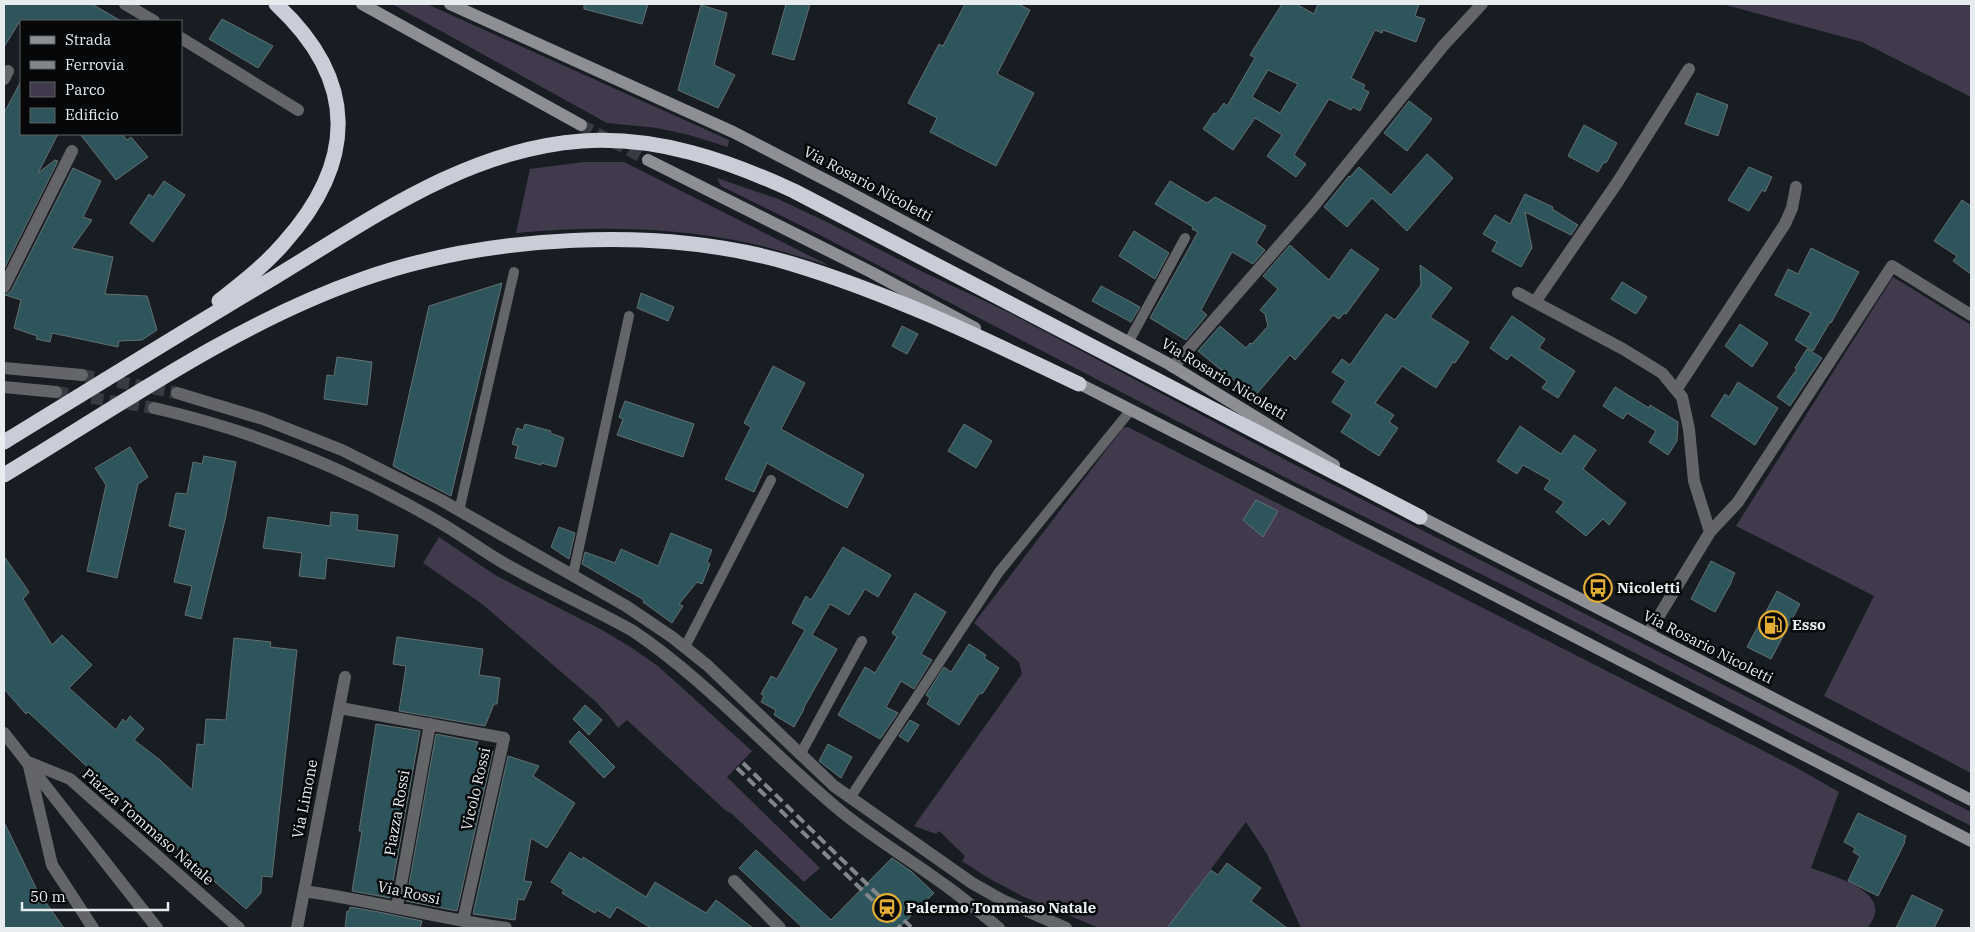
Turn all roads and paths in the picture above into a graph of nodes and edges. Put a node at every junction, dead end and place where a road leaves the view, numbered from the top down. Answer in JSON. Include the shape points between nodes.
{"nodes":[{"id":1,"x":125,"y":4,"type":"edge"},
{"id":2,"x":276,"y":4,"type":"edge"},
{"id":3,"x":362,"y":4,"type":"edge"},
{"id":4,"x":450,"y":4,"type":"edge"},
{"id":5,"x":1482,"y":4,"type":"edge"},
{"id":6,"x":152,"y":20,"type":"edge"},
{"id":7,"x":182,"y":39,"type":"edge"},
{"id":8,"x":1690,"y":69,"type":"dead end"},
{"id":9,"x":298,"y":110,"type":"dead end"},
{"id":10,"x":581,"y":125,"type":"tunnel mouth"},
{"id":11,"x":72,"y":151,"type":"dead end"},
{"id":12,"x":648,"y":160,"type":"tunnel mouth"},
{"id":13,"x":1796,"y":187,"type":"dead end"},
{"id":14,"x":1185,"y":238,"type":"dead end"},
{"id":15,"x":514,"y":272,"type":"dead end"},
{"id":16,"x":4,"y":287,"type":"edge"},
{"id":17,"x":1518,"y":293,"type":"dead end"},
{"id":18,"x":1535,"y":302,"type":"junction"},
{"id":19,"x":1971,"y":315,"type":"edge"},
{"id":20,"x":629,"y":316,"type":"dead end"},
{"id":21,"x":183,"y":332,"type":"junction"},
{"id":22,"x":1129,"y":341,"type":"junction"},
{"id":23,"x":1173,"y":367,"type":"junction"},
{"id":24,"x":4,"y":368,"type":"edge"},
{"id":25,"x":82,"y":375,"type":"tunnel mouth"},
{"id":26,"x":1079,"y":384,"type":"junction"},
{"id":27,"x":4,"y":388,"type":"edge"},
{"id":28,"x":1676,"y":390,"type":"junction"},
{"id":29,"x":56,"y":392,"type":"tunnel mouth"},
{"id":30,"x":177,"y":393,"type":"tunnel mouth"},
{"id":31,"x":154,"y":408,"type":"tunnel mouth"},
{"id":32,"x":1130,"y":411,"type":"junction"},
{"id":33,"x":4,"y":442,"type":"edge"},
{"id":34,"x":4,"y":475,"type":"edge"},
{"id":35,"x":771,"y":480,"type":"dead end"},
{"id":36,"x":459,"y":511,"type":"junction"},
{"id":37,"x":1420,"y":517,"type":"junction"},
{"id":38,"x":1710,"y":532,"type":"junction"},
{"id":39,"x":574,"y":575,"type":"junction"},
{"id":40,"x":1648,"y":634,"type":"junction"},
{"id":41,"x":862,"y":641,"type":"dead end"},
{"id":42,"x":685,"y":647,"type":"junction"},
{"id":43,"x":345,"y":677,"type":"dead end"},
{"id":44,"x":340,"y":708,"type":"junction"},
{"id":45,"x":430,"y":724,"type":"junction"},
{"id":46,"x":4,"y":733,"type":"edge"},
{"id":47,"x":800,"y":755,"type":"junction"},
{"id":48,"x":28,"y":762,"type":"junction"},
{"id":49,"x":850,"y":798,"type":"junction"},
{"id":50,"x":1971,"y":800,"type":"edge"},
{"id":51,"x":1971,"y":841,"type":"edge"},
{"id":52,"x":734,"y":881,"type":"dead end"},
{"id":53,"x":304,"y":891,"type":"junction"},
{"id":54,"x":397,"y":907,"type":"junction"},
{"id":55,"x":463,"y":921,"type":"junction"},
{"id":56,"x":93,"y":928,"type":"edge"},
{"id":57,"x":157,"y":928,"type":"edge"},
{"id":58,"x":239,"y":928,"type":"edge"},
{"id":59,"x":297,"y":928,"type":"edge"},
{"id":60,"x":506,"y":928,"type":"edge"},
{"id":61,"x":780,"y":928,"type":"edge"},
{"id":62,"x":999,"y":928,"type":"edge"},
{"id":63,"x":1066,"y":928,"type":"edge"}],
"edges":[{"from":1,"to":6,"type":"street"},
{"from":2,"to":21,"type":"highway","via":[[303,32],[329,76],[338,112],[332,169],[316,202],[284,244]]},
{"from":3,"to":10,"type":"main road"},
{"from":4,"to":22,"type":"main road","name":"Via Rosario Nicoletti","via":[[733,132]]},
{"from":5,"to":23,"type":"street","via":[[1443,46],[1312,208]]},
{"from":7,"to":9,"type":"street"},
{"from":8,"to":18,"type":"street"},
{"from":11,"to":16,"type":"street"},
{"from":12,"to":26,"type":"main road","via":[[871,272]]},
{"from":13,"to":28,"type":"street","via":[[1785,224]]},
{"from":14,"to":22,"type":"lane"},
{"from":15,"to":36,"type":"lane"},
{"from":17,"to":18,"type":"street"},
{"from":18,"to":28,"type":"street","via":[[1662,372]]},
{"from":19,"to":38,"type":"street","via":[[1892,266],[1738,502]]},
{"from":20,"to":39,"type":"lane"},
{"from":21,"to":33,"type":"highway"},
{"from":21,"to":37,"type":"highway","via":[[439,180],[515,152],[583,141],[645,143],[713,158],[794,191]]},
{"from":22,"to":23,"type":"main road","name":"Via Rosario Nicoletti"},
{"from":23,"to":37,"type":"main road","name":"Via Rosario Nicoletti"},
{"from":24,"to":25,"type":"street"},
{"from":26,"to":32,"type":"main road"},
{"from":26,"to":34,"type":"highway","via":[[892,298],[786,262],[690,245],[590,240],[502,247],[458,253],[360,280],[270,319],[215,348]]},
{"from":27,"to":29,"type":"street"},
{"from":28,"to":38,"type":"street","via":[[1682,397],[1694,480]]},
{"from":30,"to":36,"type":"street","via":[[263,419],[342,450]]},
{"from":31,"to":62,"type":"street","via":[[197,418],[310,458],[440,522],[502,562],[633,631],[694,679],[839,810]]},
{"from":32,"to":49,"type":"lane","via":[[999,572]]},
{"from":32,"to":51,"type":"main road"},
{"from":35,"to":42,"type":"lane"},
{"from":36,"to":39,"type":"street"},
{"from":37,"to":40,"type":"main road","name":"Via Rosario Nicoletti"},
{"from":38,"to":40,"type":"street"},
{"from":39,"to":42,"type":"street"},
{"from":40,"to":50,"type":"main road","name":"Via Rosario Nicoletti"},
{"from":41,"to":47,"type":"lane"},
{"from":42,"to":47,"type":"street"},
{"from":43,"to":44,"type":"street","name":"Via Limone"},
{"from":44,"to":45,"type":"street"},
{"from":44,"to":53,"type":"street","name":"Via Limone"},
{"from":45,"to":54,"type":"street","name":"Piazza Rossi"},
{"from":45,"to":55,"type":"street","name":"Vicolo Rossi","via":[[504,738]]},
{"from":46,"to":48,"type":"street"},
{"from":47,"to":49,"type":"street"},
{"from":48,"to":56,"type":"street","via":[[52,865]]},
{"from":48,"to":57,"type":"street"},
{"from":48,"to":58,"type":"street","name":"Piazza Tommaso Natale","via":[[70,779]]},
{"from":49,"to":63,"type":"street","via":[[972,883]]},
{"from":52,"to":61,"type":"street"},
{"from":53,"to":54,"type":"street","name":"Via Rossi"},
{"from":53,"to":59,"type":"street","name":"Via Limone"},
{"from":54,"to":55,"type":"street","name":"Via Rossi"},
{"from":55,"to":60,"type":"street","name":"Via Rossi"}]}
